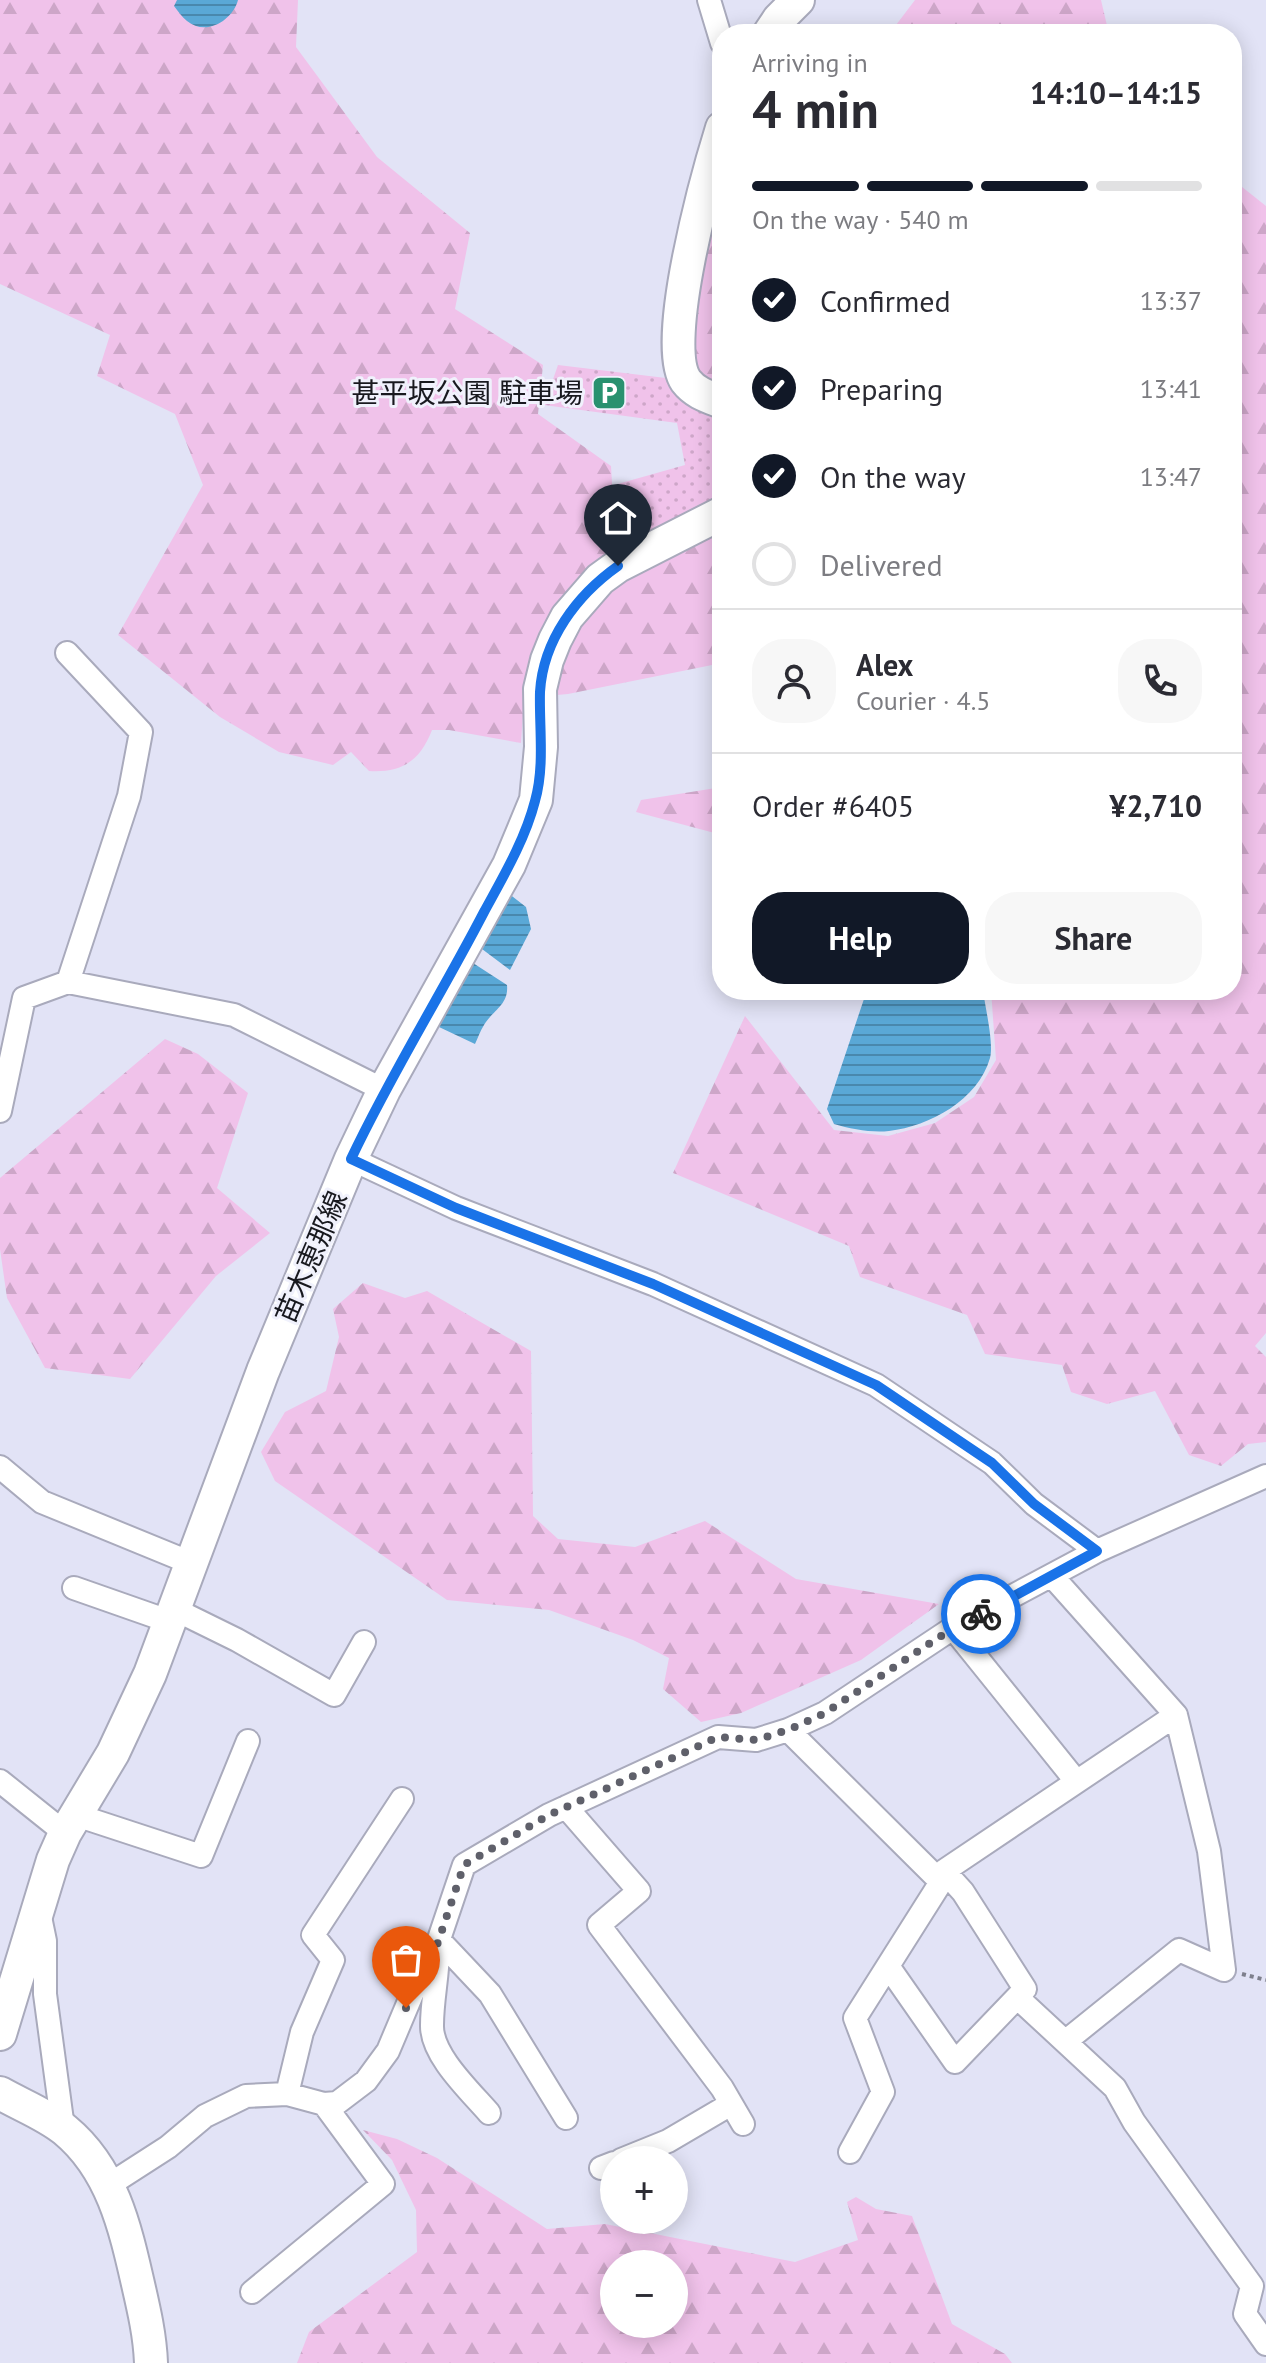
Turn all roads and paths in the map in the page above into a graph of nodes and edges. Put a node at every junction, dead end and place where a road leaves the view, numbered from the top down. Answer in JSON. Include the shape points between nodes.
{"nodes":[{"id":1,"x":709,"y":0,"type":"edge"},
{"id":2,"x":798,"y":0,"type":"edge"},
{"id":3,"x":716,"y":24,"type":"edge"},
{"id":4,"x":776,"y":24,"type":"edge"},
{"id":5,"x":712,"y":168,"type":"edge"},
{"id":6,"x":712,"y":398,"type":"edge"},
{"id":7,"x":712,"y":518,"type":"edge"},
{"id":8,"x":67,"y":653,"type":"dead end"},
{"id":9,"x":68,"y":982,"type":"junction"},
{"id":10,"x":384,"y":1090,"type":"junction"},
{"id":11,"x":0,"y":1111,"type":"edge"},
{"id":12,"x":351,"y":1159,"type":"junction"},
{"id":13,"x":0,"y":1467,"type":"edge"},
{"id":14,"x":1266,"y":1476,"type":"edge"},
{"id":15,"x":1097,"y":1551,"type":"junction"},
{"id":16,"x":191,"y":1563,"type":"junction"},
{"id":17,"x":1052,"y":1576,"type":"junction"},
{"id":18,"x":74,"y":1588,"type":"dead end"},
{"id":19,"x":173,"y":1616,"type":"junction"},
{"id":20,"x":953,"y":1628,"type":"junction"},
{"id":21,"x":364,"y":1642,"type":"dead end"},
{"id":22,"x":1176,"y":1715,"type":"junction"},
{"id":23,"x":788,"y":1730,"type":"junction"},
{"id":24,"x":248,"y":1741,"type":"dead end"},
{"id":25,"x":0,"y":1781,"type":"edge"},
{"id":26,"x":1076,"y":1781,"type":"junction"},
{"id":27,"x":402,"y":1799,"type":"dead end"},
{"id":28,"x":566,"y":1807,"type":"junction"},
{"id":29,"x":70,"y":1824,"type":"junction"},
{"id":30,"x":943,"y":1876,"type":"junction"},
{"id":31,"x":39,"y":1911,"type":"junction"},
{"id":32,"x":439,"y":1940,"type":"junction"},
{"id":33,"x":888,"y":1966,"type":"junction"},
{"id":34,"x":1018,"y":1998,"type":"junction"},
{"id":35,"x":0,"y":2034,"type":"edge"},
{"id":36,"x":1066,"y":2041,"type":"junction"},
{"id":37,"x":0,"y":2093,"type":"edge"},
{"id":38,"x":287,"y":2094,"type":"junction"},
{"id":39,"x":324,"y":2104,"type":"junction"},
{"id":40,"x":731,"y":2104,"type":"junction"},
{"id":41,"x":489,"y":2113,"type":"dead end"},
{"id":42,"x":566,"y":2118,"type":"dead end"},
{"id":43,"x":743,"y":2124,"type":"dead end"},
{"id":44,"x":63,"y":2128,"type":"junction"},
{"id":45,"x":656,"y":2146,"type":"edge"},
{"id":46,"x":850,"y":2152,"type":"dead end"},
{"id":47,"x":109,"y":2185,"type":"junction"},
{"id":48,"x":252,"y":2292,"type":"dead end"},
{"id":49,"x":1266,"y":2344,"type":"edge"},
{"id":50,"x":151,"y":2363,"type":"edge"}],
"edges":[{"from":1,"to":3,"type":"street"},
{"from":2,"to":4,"type":"main road"},
{"from":5,"to":6,"type":"main road","via":[[678,324],[684,379]]},
{"from":7,"to":10,"type":"main road","name":"苗木恵那線","via":[[618,566],[567,617],[540,689],[536,800],[509,865]]},
{"from":8,"to":9,"type":"street","via":[[141,732],[129,796]]},
{"from":9,"to":10,"type":"street","via":[[234,1015]]},
{"from":9,"to":11,"type":"street","via":[[24,998]]},
{"from":10,"to":12,"type":"main road","name":"苗木恵那線"},
{"from":12,"to":15,"type":"street","via":[[456,1208],[653,1284],[876,1385],[992,1463],[1034,1504]]},
{"from":12,"to":16,"type":"main road","name":"苗木恵那線"},
{"from":13,"to":16,"type":"street","via":[[42,1502]]},
{"from":14,"to":15,"type":"street"},
{"from":15,"to":17,"type":"street"},
{"from":16,"to":19,"type":"main road","name":"苗木恵那線"},
{"from":17,"to":20,"type":"street"},
{"from":17,"to":22,"type":"street"},
{"from":18,"to":19,"type":"street"},
{"from":19,"to":21,"type":"street","via":[[237,1640],[334,1695]]},
{"from":19,"to":29,"type":"main road","name":"苗木恵那線","via":[[113,1753]]},
{"from":20,"to":23,"type":"street","via":[[825,1713]]},
{"from":20,"to":26,"type":"street"},
{"from":22,"to":26,"type":"street"},
{"from":22,"to":36,"type":"street","via":[[1209,1851],[1224,1970],[1179,1950]]},
{"from":23,"to":28,"type":"street","via":[[756,1740],[718,1737]]},
{"from":23,"to":30,"type":"street"},
{"from":24,"to":29,"type":"street","via":[[201,1856]]},
{"from":25,"to":29,"type":"street"},
{"from":26,"to":30,"type":"street"},
{"from":27,"to":38,"type":"street","via":[[313,1935],[333,1960],[302,2032]]},
{"from":28,"to":32,"type":"street","via":[[464,1865]]},
{"from":28,"to":40,"type":"street","via":[[639,1891],[599,1925]]},
{"from":29,"to":31,"type":"main road","name":"苗木恵那線"},
{"from":30,"to":33,"type":"street"},
{"from":30,"to":34,"type":"street","via":[[963,1892],[1025,1989]]},
{"from":31,"to":35,"type":"main road","name":"苗木恵那線"},
{"from":31,"to":44,"type":"street"},
{"from":32,"to":39,"type":"street","via":[[388,2051],[366,2081],[337,2103]]},
{"from":32,"to":41,"type":"street","via":[[431,2028],[443,2059]]},
{"from":32,"to":42,"type":"street","via":[[490,1994]]},
{"from":33,"to":34,"type":"street","via":[[955,2062]]},
{"from":33,"to":46,"type":"street","via":[[855,2018],[883,2092]]},
{"from":34,"to":36,"type":"street"},
{"from":36,"to":49,"type":"street","via":[[1115,2088],[1252,2286],[1245,2314]]},
{"from":37,"to":44,"type":"main road"},
{"from":38,"to":39,"type":"street"},
{"from":38,"to":47,"type":"street","via":[[246,2096],[205,2116]]},
{"from":39,"to":48,"type":"street","via":[[383,2184]]},
{"from":40,"to":43,"type":"street"},
{"from":40,"to":45,"type":"street"},
{"from":44,"to":47,"type":"main road"},
{"from":47,"to":50,"type":"main road","via":[[129,2242]]}]}
